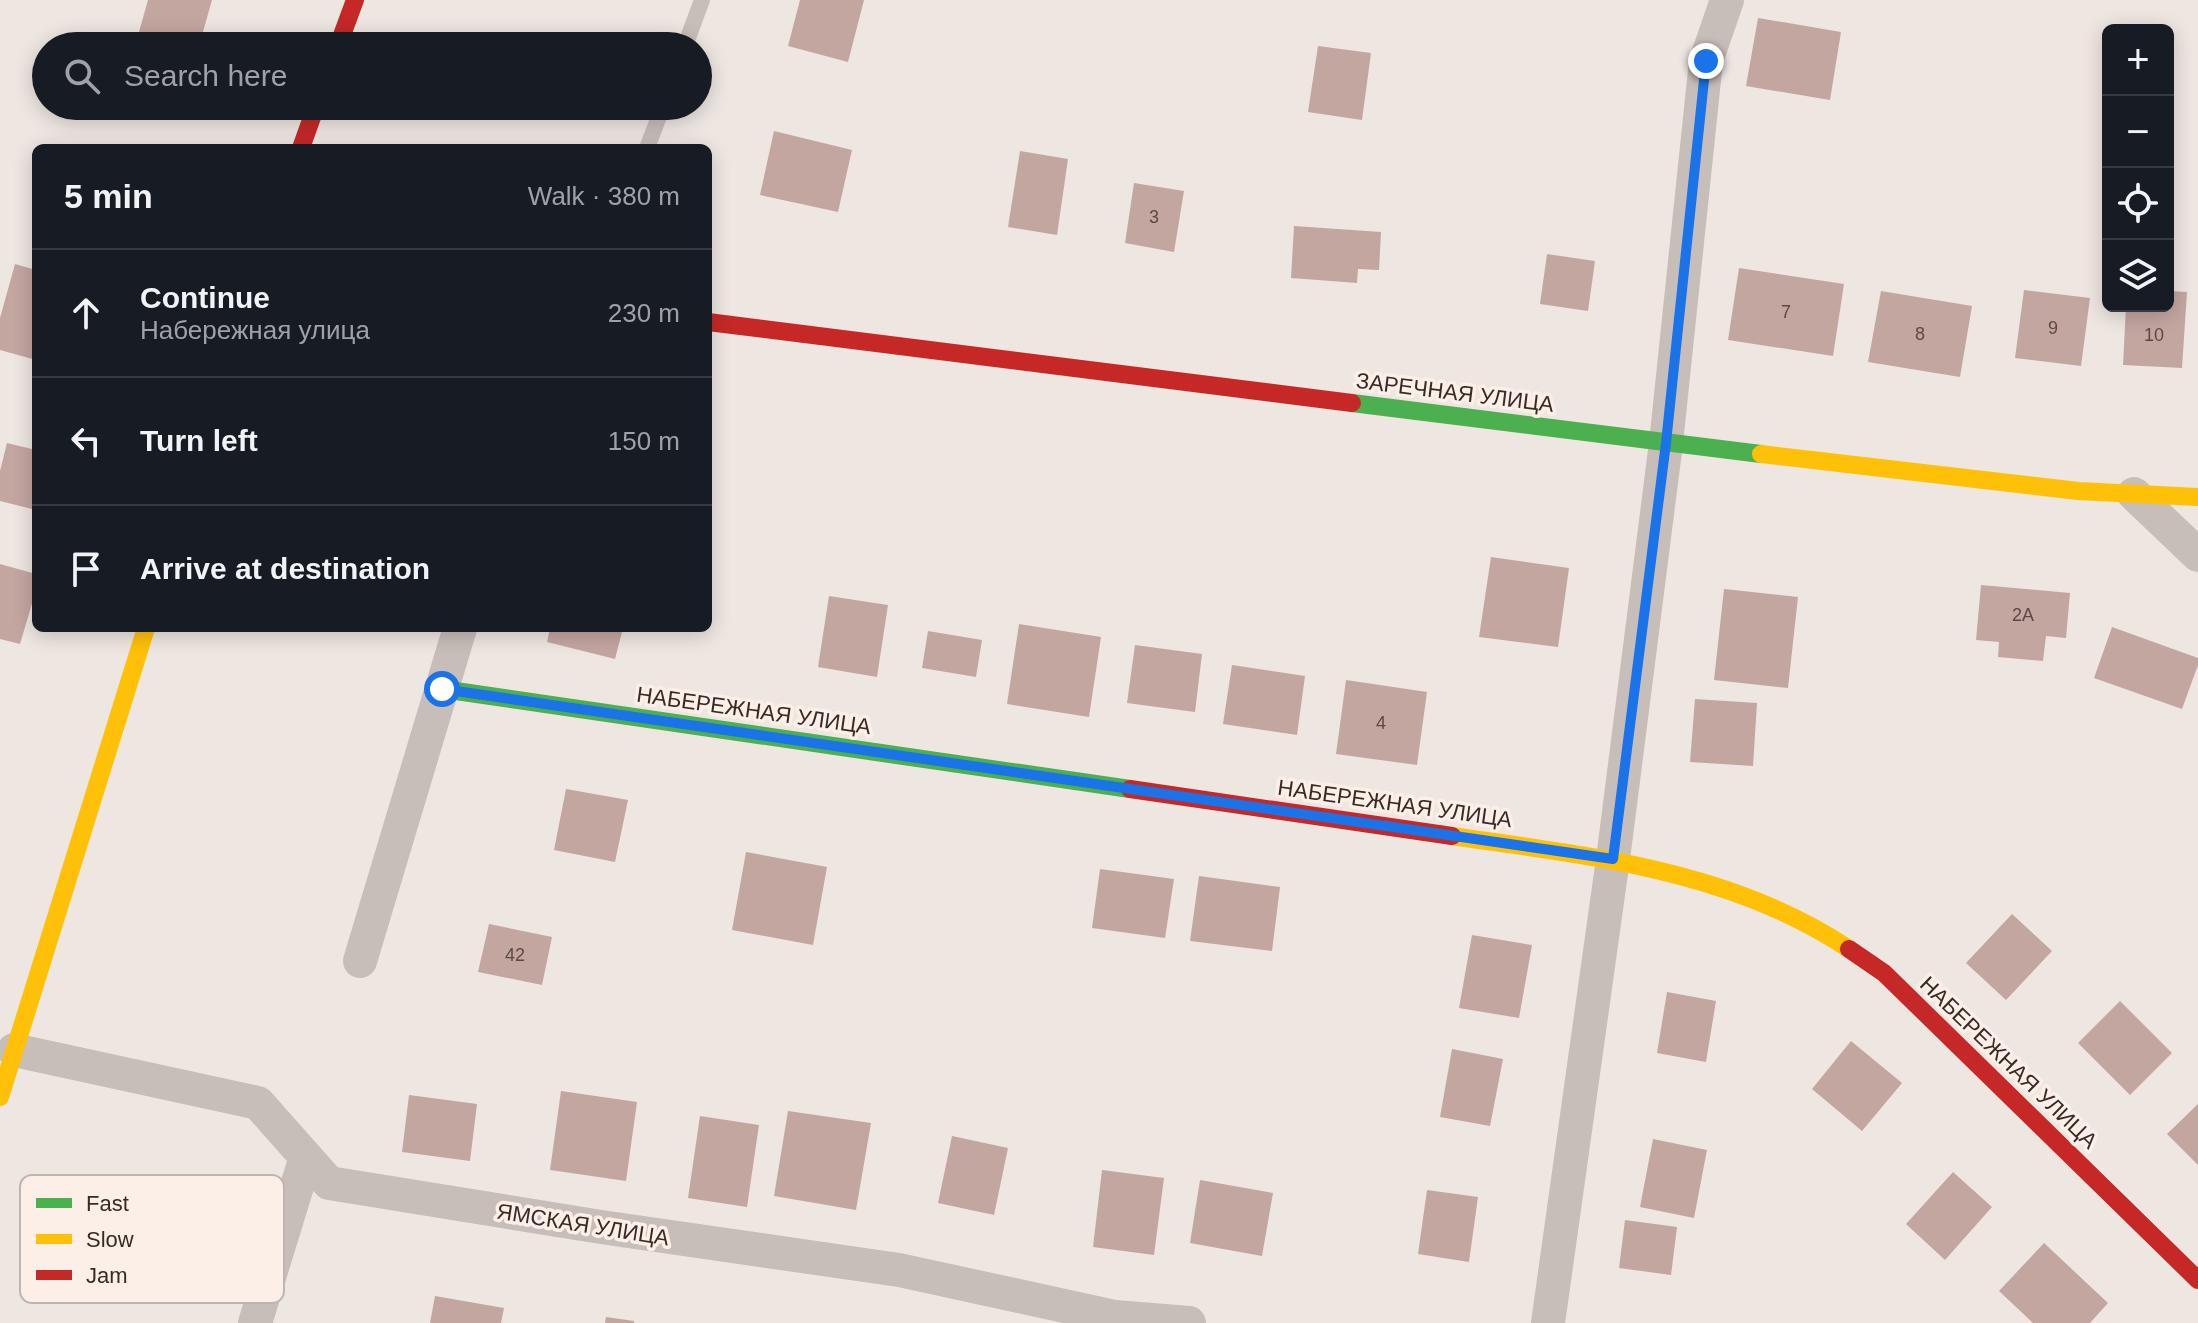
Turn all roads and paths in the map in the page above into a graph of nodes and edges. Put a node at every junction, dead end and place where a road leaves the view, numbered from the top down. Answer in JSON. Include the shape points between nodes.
{"nodes":[{"id":1,"x":355,"y":0,"type":"edge"},
{"id":2,"x":702,"y":0,"type":"edge"},
{"id":3,"x":1727,"y":0,"type":"edge"},
{"id":4,"x":343,"y":32,"type":"edge"},
{"id":5,"x":690,"y":32,"type":"edge"},
{"id":6,"x":311,"y":120,"type":"edge"},
{"id":7,"x":658,"y":120,"type":"edge"},
{"id":8,"x":302,"y":144,"type":"edge"},
{"id":9,"x":649,"y":144,"type":"edge"},
{"id":10,"x":712,"y":323,"type":"edge"},
{"id":11,"x":1666,"y":443,"type":"junction"},
{"id":12,"x":2134,"y":494,"type":"junction"},
{"id":13,"x":2198,"y":497,"type":"edge"},
{"id":14,"x":2198,"y":555,"type":"edge"},
{"id":15,"x":145,"y":632,"type":"edge"},
{"id":16,"x":459,"y":632,"type":"edge"},
{"id":17,"x":442,"y":689,"type":"junction"},
{"id":18,"x":1613,"y":859,"type":"junction"},
{"id":19,"x":360,"y":961,"type":"dead end"},
{"id":20,"x":14,"y":1050,"type":"junction"},
{"id":21,"x":0,"y":1097,"type":"edge"},
{"id":22,"x":306,"y":1157,"type":"junction"},
{"id":23,"x":284,"y":1229,"type":"edge"},
{"id":24,"x":2198,"y":1280,"type":"edge"},
{"id":25,"x":261,"y":1303,"type":"edge"},
{"id":26,"x":255,"y":1323,"type":"edge"},
{"id":27,"x":1189,"y":1323,"type":"edge"},
{"id":28,"x":1548,"y":1323,"type":"edge"}],
"edges":[{"from":1,"to":4,"type":"street"},
{"from":2,"to":5,"type":"lane"},
{"from":3,"to":11,"type":"street","via":[[1706,61]]},
{"from":6,"to":8,"type":"street"},
{"from":7,"to":9,"type":"lane"},
{"from":10,"to":11,"type":"street","name":"ЗАРЕЧНАЯ УЛИЦА"},
{"from":11,"to":12,"type":"street","name":"ЗАРЕЧНАЯ УЛИЦА"},
{"from":11,"to":18,"type":"street"},
{"from":12,"to":13,"type":"street","name":"ЗАРЕЧНАЯ УЛИЦА"},
{"from":12,"to":14,"type":"street"},
{"from":15,"to":20,"type":"street"},
{"from":16,"to":17,"type":"street"},
{"from":17,"to":18,"type":"street","name":"НАБЕРЕЖНАЯ УЛИЦА"},
{"from":17,"to":19,"type":"street"},
{"from":18,"to":24,"type":"street","name":"НАБЕРЕЖНАЯ УЛИЦА","via":[[1760,900],[1816,927],[1884,973]]},
{"from":18,"to":28,"type":"street"},
{"from":20,"to":21,"type":"street"},
{"from":20,"to":22,"type":"street","name":"ЯМСКАЯ УЛИЦА","via":[[258,1103]]},
{"from":22,"to":23,"type":"street"},
{"from":22,"to":27,"type":"street","name":"ЯМСКАЯ УЛИЦА","via":[[329,1183],[899,1270],[1115,1317]]},
{"from":25,"to":26,"type":"street"}]}
